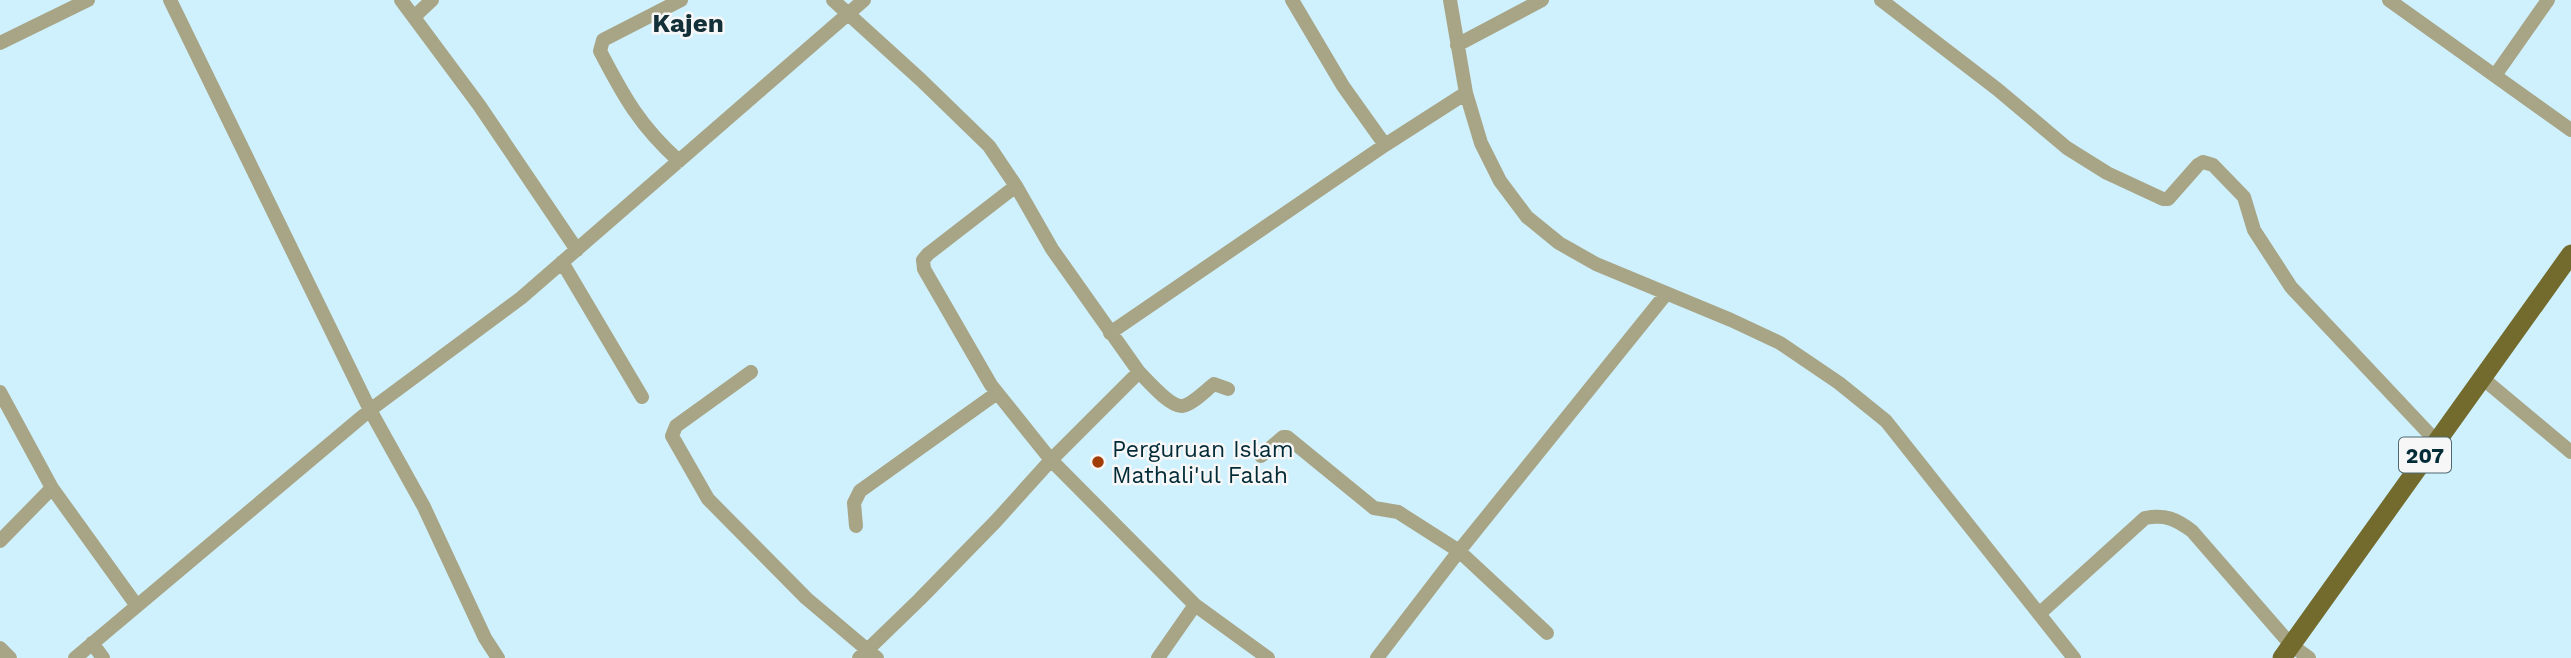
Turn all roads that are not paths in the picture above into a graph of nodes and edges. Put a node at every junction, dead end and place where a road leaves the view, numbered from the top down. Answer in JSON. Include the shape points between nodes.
{"nodes":[{"id":1,"x":89,"y":0,"type":"edge"},
{"id":2,"x":170,"y":0,"type":"edge"},
{"id":3,"x":401,"y":0,"type":"edge"},
{"id":4,"x":432,"y":0,"type":"edge"},
{"id":5,"x":681,"y":0,"type":"edge"},
{"id":6,"x":834,"y":0,"type":"edge"},
{"id":7,"x":864,"y":0,"type":"edge"},
{"id":8,"x":1292,"y":0,"type":"edge"},
{"id":9,"x":1450,"y":0,"type":"edge"},
{"id":10,"x":1542,"y":0,"type":"edge"},
{"id":11,"x":1881,"y":0,"type":"edge"},
{"id":12,"x":2389,"y":0,"type":"edge"},
{"id":13,"x":2548,"y":0,"type":"edge"},
{"id":14,"x":848,"y":15,"type":"junction"},
{"id":15,"x":414,"y":17,"type":"junction"},
{"id":16,"x":0,"y":44,"type":"edge"},
{"id":17,"x":1457,"y":45,"type":"junction"},
{"id":18,"x":2496,"y":74,"type":"junction"},
{"id":19,"x":1466,"y":93,"type":"junction"},
{"id":20,"x":2571,"y":130,"type":"edge"},
{"id":21,"x":1385,"y":145,"type":"junction"},
{"id":22,"x":679,"y":161,"type":"junction"},
{"id":23,"x":1016,"y":186,"type":"junction"},
{"id":24,"x":577,"y":250,"type":"junction"},
{"id":25,"x":2571,"y":254,"type":"edge"},
{"id":26,"x":562,"y":262,"type":"junction"},
{"id":27,"x":1666,"y":293,"type":"junction"},
{"id":28,"x":1110,"y":333,"type":"junction"},
{"id":29,"x":751,"y":372,"type":"dead end"},
{"id":30,"x":1139,"y":372,"type":"junction"},
{"id":31,"x":2481,"y":377,"type":"junction"},
{"id":32,"x":1228,"y":389,"type":"dead end"},
{"id":33,"x":0,"y":391,"type":"edge"},
{"id":34,"x":997,"y":393,"type":"junction"},
{"id":35,"x":642,"y":397,"type":"dead end"},
{"id":36,"x":370,"y":410,"type":"junction"},
{"id":37,"x":2436,"y":440,"type":"junction"},
{"id":38,"x":2571,"y":452,"type":"edge"},
{"id":39,"x":1261,"y":456,"type":"dead end"},
{"id":40,"x":1051,"y":460,"type":"junction"},
{"id":41,"x":52,"y":488,"type":"junction"},
{"id":42,"x":856,"y":526,"type":"dead end"},
{"id":43,"x":0,"y":541,"type":"edge"},
{"id":44,"x":1459,"y":551,"type":"junction"},
{"id":45,"x":1195,"y":605,"type":"junction"},
{"id":46,"x":136,"y":606,"type":"junction"},
{"id":47,"x":2039,"y":614,"type":"junction"},
{"id":48,"x":1547,"y":634,"type":"dead end"},
{"id":49,"x":92,"y":643,"type":"junction"},
{"id":50,"x":0,"y":648,"type":"edge"},
{"id":51,"x":2287,"y":651,"type":"edge"},
{"id":52,"x":868,"y":655,"type":"edge"},
{"id":53,"x":10,"y":658,"type":"edge"},
{"id":54,"x":75,"y":658,"type":"edge"},
{"id":55,"x":103,"y":658,"type":"edge"},
{"id":56,"x":498,"y":658,"type":"edge"},
{"id":57,"x":1158,"y":658,"type":"edge"},
{"id":58,"x":1268,"y":658,"type":"edge"},
{"id":59,"x":1377,"y":658,"type":"edge"},
{"id":60,"x":2074,"y":658,"type":"edge"},
{"id":61,"x":2309,"y":658,"type":"edge"}],
"edges":[{"from":1,"to":16,"type":"street"},
{"from":2,"to":36,"type":"street"},
{"from":3,"to":15,"type":"street"},
{"from":4,"to":15,"type":"street"},
{"from":5,"to":22,"type":"street","via":[[603,40],[600,46],[632,110]]},
{"from":6,"to":14,"type":"street"},
{"from":7,"to":14,"type":"street"},
{"from":8,"to":21,"type":"street","via":[[1343,86]]},
{"from":9,"to":17,"type":"street"},
{"from":10,"to":17,"type":"street"},
{"from":11,"to":37,"type":"street","via":[[2067,148],[2107,173],[2168,199],[2197,165],[2213,165],[2244,197],[2254,230],[2291,287]]},
{"from":12,"to":18,"type":"street"},
{"from":13,"to":18,"type":"street"},
{"from":14,"to":22,"type":"street"},
{"from":14,"to":23,"type":"street","via":[[989,146]]},
{"from":15,"to":24,"type":"street"},
{"from":17,"to":19,"type":"street"},
{"from":18,"to":20,"type":"street"},
{"from":19,"to":21,"type":"street"},
{"from":19,"to":27,"type":"street","via":[[1481,143],[1500,181],[1527,217],[1587,259]]},
{"from":21,"to":28,"type":"street"},
{"from":22,"to":24,"type":"street"},
{"from":23,"to":28,"type":"street"},
{"from":23,"to":34,"type":"street","via":[[928,254],[923,264]]},
{"from":24,"to":26,"type":"street"},
{"from":25,"to":31,"type":"main road","number":"207"},
{"from":26,"to":35,"type":"street"},
{"from":26,"to":36,"type":"street"},
{"from":27,"to":44,"type":"street"},
{"from":27,"to":47,"type":"street","via":[[1780,343],[1886,421]]},
{"from":28,"to":30,"type":"street"},
{"from":29,"to":52,"type":"street","via":[[676,426],[672,436],[708,499]]},
{"from":30,"to":32,"type":"street","via":[[1177,405],[1186,404],[1214,384]]},
{"from":30,"to":40,"type":"street"},
{"from":31,"to":37,"type":"main road","number":"207"},
{"from":31,"to":38,"type":"street"},
{"from":33,"to":41,"type":"street"},
{"from":34,"to":40,"type":"street"},
{"from":34,"to":42,"type":"street","via":[[860,491],[854,503]]},
{"from":36,"to":46,"type":"street"},
{"from":36,"to":56,"type":"street"},
{"from":37,"to":51,"type":"main road","number":"207"},
{"from":39,"to":44,"type":"street","via":[[1287,437],[1374,508],[1398,512]]},
{"from":40,"to":45,"type":"street"},
{"from":40,"to":52,"type":"street"},
{"from":41,"to":43,"type":"street"},
{"from":41,"to":46,"type":"street"},
{"from":44,"to":48,"type":"street"},
{"from":44,"to":59,"type":"street"},
{"from":45,"to":57,"type":"street"},
{"from":45,"to":58,"type":"street"},
{"from":46,"to":49,"type":"street"},
{"from":47,"to":51,"type":"street","via":[[2145,518],[2161,515],[2192,531]]},
{"from":47,"to":60,"type":"street"},
{"from":49,"to":54,"type":"street"},
{"from":49,"to":55,"type":"street"},
{"from":50,"to":53,"type":"street"},
{"from":51,"to":61,"type":"street"}]}
